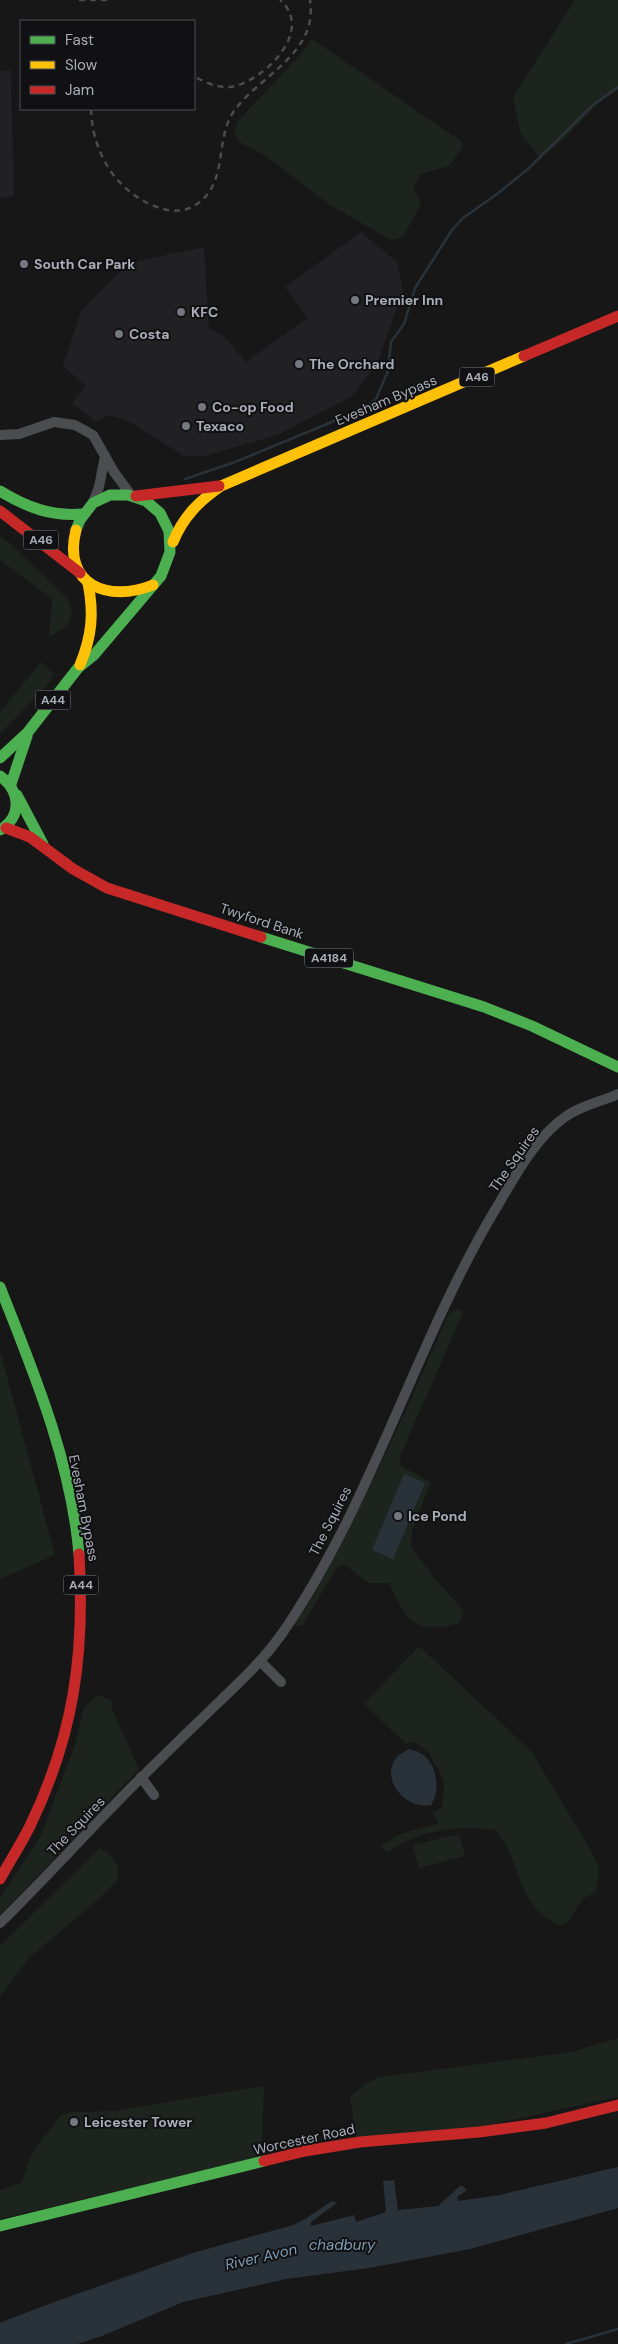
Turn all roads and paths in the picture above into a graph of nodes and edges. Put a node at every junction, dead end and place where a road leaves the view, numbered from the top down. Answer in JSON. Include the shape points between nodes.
{"nodes":[{"id":1,"x":618,"y":316,"type":"edge"},
{"id":2,"x":0,"y":435,"type":"edge"},
{"id":3,"x":105,"y":456,"type":"junction"},
{"id":4,"x":245,"y":476,"type":"junction"},
{"id":5,"x":221,"y":486,"type":"junction"},
{"id":6,"x":0,"y":491,"type":"edge"},
{"id":7,"x":134,"y":496,"type":"junction"},
{"id":8,"x":93,"y":503,"type":"junction"},
{"id":9,"x":0,"y":510,"type":"edge"},
{"id":10,"x":83,"y":514,"type":"junction"},
{"id":11,"x":172,"y":542,"type":"junction"},
{"id":12,"x":180,"y":559,"type":"dead end"},
{"id":13,"x":80,"y":573,"type":"junction"},
{"id":14,"x":175,"y":574,"type":"dead end"},
{"id":15,"x":88,"y":583,"type":"junction"},
{"id":16,"x":153,"y":585,"type":"junction"},
{"id":17,"x":134,"y":609,"type":"junction"},
{"id":18,"x":78,"y":668,"type":"junction"},
{"id":19,"x":28,"y":732,"type":"junction"},
{"id":20,"x":0,"y":758,"type":"edge"},
{"id":21,"x":0,"y":776,"type":"edge"},
{"id":22,"x":11,"y":784,"type":"junction"},
{"id":23,"x":17,"y":795,"type":"junction"},
{"id":24,"x":3,"y":829,"type":"edge"},
{"id":25,"x":43,"y":844,"type":"junction"},
{"id":26,"x":618,"y":1067,"type":"edge"},
{"id":27,"x":618,"y":1094,"type":"edge"},
{"id":28,"x":0,"y":1287,"type":"edge"},
{"id":29,"x":260,"y":1662,"type":"junction"},
{"id":30,"x":281,"y":1682,"type":"dead end"},
{"id":31,"x":141,"y":1777,"type":"junction"},
{"id":32,"x":154,"y":1795,"type":"dead end"},
{"id":33,"x":0,"y":1879,"type":"edge"},
{"id":34,"x":0,"y":1923,"type":"edge"},
{"id":35,"x":618,"y":2105,"type":"edge"},
{"id":36,"x":0,"y":2226,"type":"edge"}],
"edges":[{"from":1,"to":4,"type":"main road","name":"Evesham Bypass","number":"A46"},
{"from":2,"to":3,"type":"street","via":[[19,434],[54,422],[76,425],[93,435]]},
{"from":3,"to":7,"type":"street"},
{"from":3,"to":8,"type":"street"},
{"from":4,"to":5,"type":"main road","name":"Evesham Bypass","number":"A46"},
{"from":4,"to":12,"type":"main road","via":[[236,488],[215,498],[196,515],[185,534]]},
{"from":5,"to":7,"type":"main road","name":"Evesham Bypass","number":"A46"},
{"from":5,"to":11,"type":"main road","name":"Evesham Bypass","number":"A46","via":[[192,508]]},
{"from":6,"to":10,"type":"main road","number":"A46","via":[[48,514]]},
{"from":7,"to":8,"type":"main road","via":[[106,497]]},
{"from":7,"to":11,"type":"main road","via":[[160,513]]},
{"from":8,"to":10,"type":"main road"},
{"from":9,"to":13,"type":"main road","number":"A46"},
{"from":10,"to":13,"type":"main road","via":[[73,540]]},
{"from":11,"to":16,"type":"main road","via":[[167,566]]},
{"from":13,"to":15,"type":"main road"},
{"from":14,"to":17,"type":"main road","via":[[166,585]]},
{"from":15,"to":16,"type":"main road","via":[[113,594],[127,595]]},
{"from":15,"to":18,"type":"main road","number":"A44","via":[[94,620]]},
{"from":16,"to":17,"type":"main road","number":"A44"},
{"from":17,"to":18,"type":"main road","number":"A44","via":[[94,655]]},
{"from":18,"to":19,"type":"main road","number":"A44"},
{"from":19,"to":20,"type":"main road","number":"A44"},
{"from":19,"to":22,"type":"main road","number":"A44"},
{"from":21,"to":22,"type":"main road"},
{"from":22,"to":23,"type":"main road","name":"Twyford Bank"},
{"from":23,"to":24,"type":"main road","via":[[17,811]]},
{"from":23,"to":25,"type":"main road","name":"Twyford Bank","number":"A4184"},
{"from":24,"to":25,"type":"main road","name":"Twyford Bank","number":"A4184","via":[[24,833]]},
{"from":25,"to":26,"type":"main road","name":"Twyford Bank","number":"A4184","via":[[64,862],[108,888],[484,1007]]},
{"from":27,"to":29,"type":"street","name":"The Squires","via":[[565,1116],[515,1177],[455,1285],[332,1548],[303,1600]]},
{"from":28,"to":33,"type":"main road","name":"Evesham Bypass","number":"A44","via":[[55,1437],[71,1503],[81,1565],[82,1622],[80,1664],[59,1756],[30,1826]]},
{"from":29,"to":30,"type":"street"},
{"from":29,"to":31,"type":"street","name":"The Squires"},
{"from":31,"to":32,"type":"street"},
{"from":31,"to":34,"type":"street","name":"The Squires"},
{"from":35,"to":36,"type":"main road","name":"Worcester Road","via":[[538,2124],[360,2142],[306,2151]]}]}
